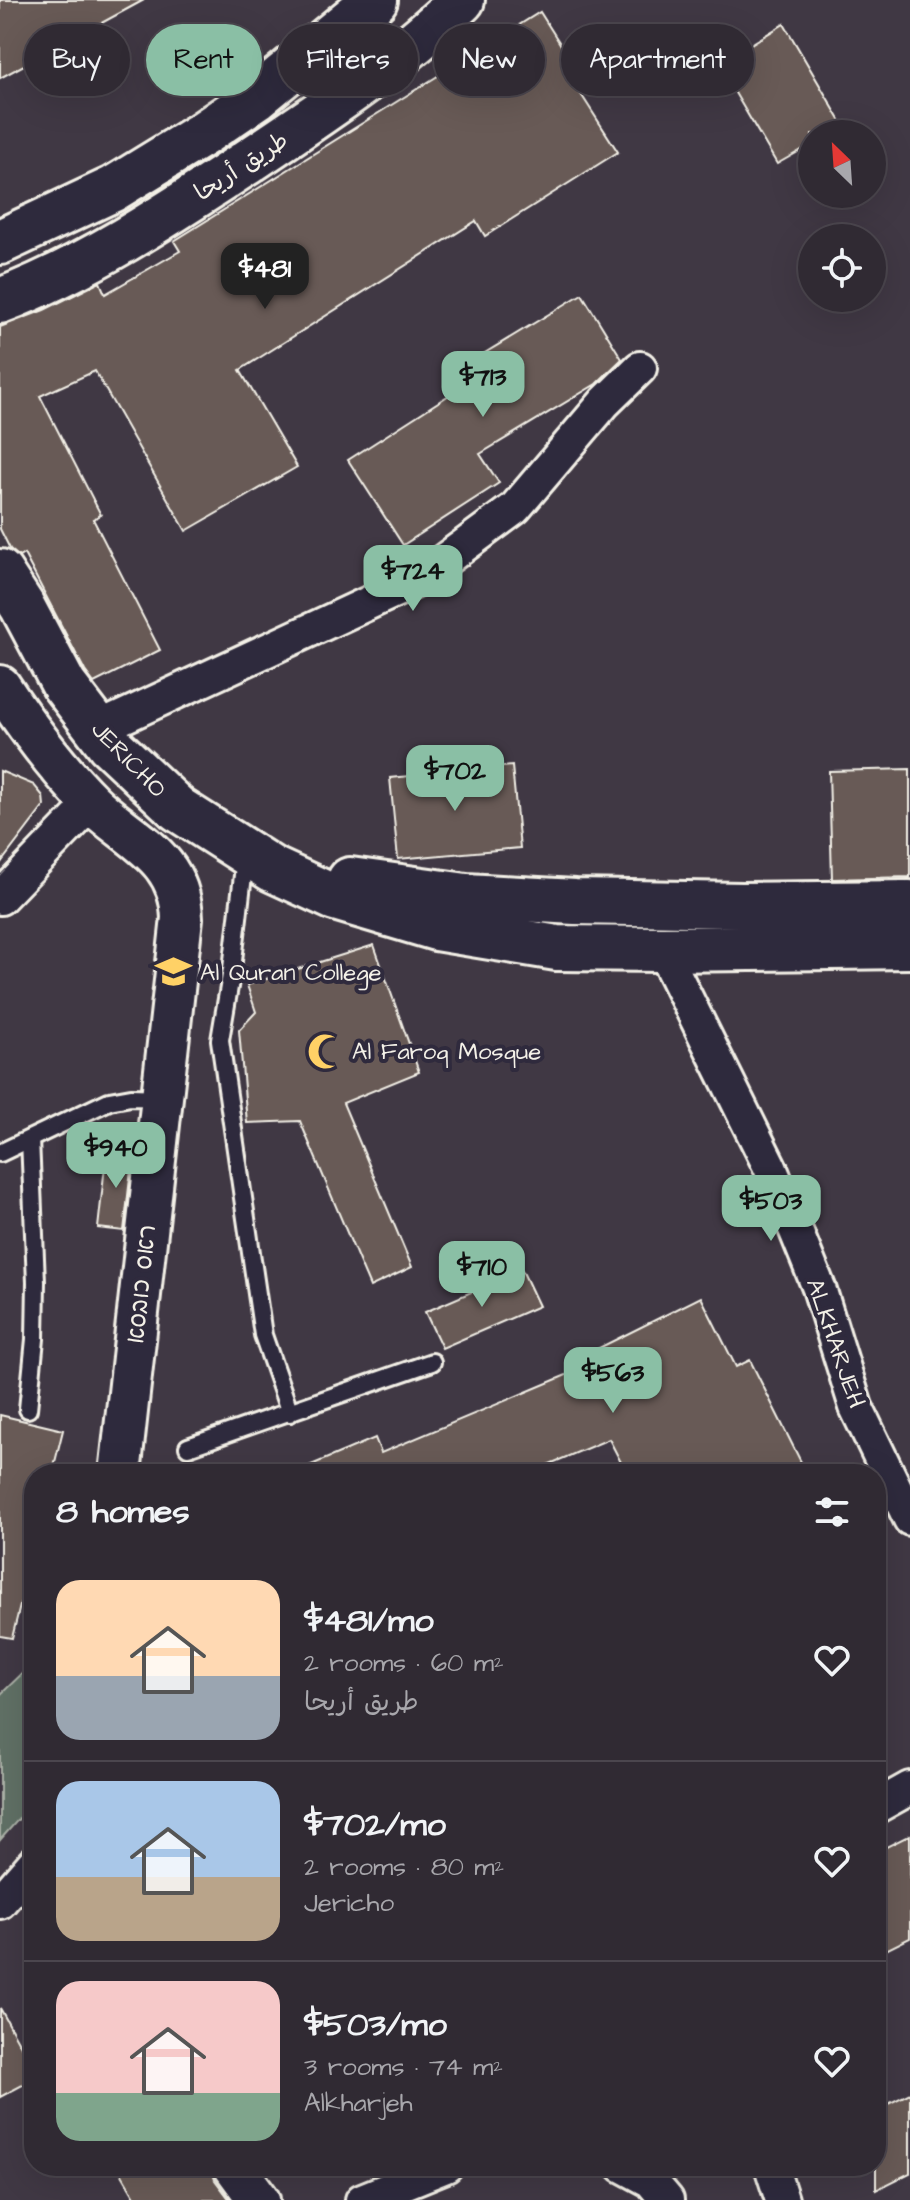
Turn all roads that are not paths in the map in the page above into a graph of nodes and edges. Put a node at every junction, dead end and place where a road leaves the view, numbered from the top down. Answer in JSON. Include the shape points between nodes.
{"nodes":[{"id":1,"x":375,"y":0,"type":"edge"},
{"id":2,"x":462,"y":0,"type":"edge"},
{"id":3,"x":113,"y":189,"type":"junction"},
{"id":4,"x":138,"y":233,"type":"junction"},
{"id":5,"x":0,"y":242,"type":"edge"},
{"id":6,"x":0,"y":301,"type":"edge"},
{"id":7,"x":640,"y":368,"type":"dead end"},
{"id":8,"x":0,"y":572,"type":"edge"},
{"id":9,"x":1,"y":690,"type":"edge"},
{"id":10,"x":97,"y":729,"type":"junction"},
{"id":11,"x":92,"y":803,"type":"junction"},
{"id":12,"x":259,"y":860,"type":"junction"},
{"id":13,"x":0,"y":898,"type":"edge"},
{"id":14,"x":910,"y":903,"type":"edge"},
{"id":15,"x":910,"y":946,"type":"edge"},
{"id":16,"x":662,"y":949,"type":"junction"},
{"id":17,"x":162,"y":1098,"type":"junction"},
{"id":18,"x":30,"y":1139,"type":"junction"},
{"id":19,"x":0,"y":1153,"type":"edge"},
{"id":20,"x":432,"y":1362,"type":"dead end"},
{"id":21,"x":28,"y":1409,"type":"dead end"},
{"id":22,"x":290,"y":1413,"type":"junction"},
{"id":23,"x":188,"y":1447,"type":"dead end"},
{"id":24,"x":121,"y":1464,"type":"edge"},
{"id":25,"x":883,"y":1464,"type":"edge"},
{"id":26,"x":886,"y":1469,"type":"edge"},
{"id":27,"x":910,"y":1519,"type":"edge"},
{"id":28,"x":910,"y":1788,"type":"edge"},
{"id":29,"x":886,"y":1801,"type":"edge"},
{"id":30,"x":24,"y":1874,"type":"edge"},
{"id":31,"x":0,"y":1902,"type":"edge"},
{"id":32,"x":241,"y":2176,"type":"edge"},
{"id":33,"x":421,"y":2176,"type":"edge"},
{"id":34,"x":642,"y":2176,"type":"edge"},
{"id":35,"x":774,"y":2176,"type":"edge"},
{"id":36,"x":259,"y":2200,"type":"edge"},
{"id":37,"x":362,"y":2200,"type":"edge"},
{"id":38,"x":667,"y":2200,"type":"edge"},
{"id":39,"x":782,"y":2200,"type":"edge"}],
"edges":[{"from":1,"to":3,"type":"main road","name":"طريق أريحا","via":[[257,97]]},
{"from":2,"to":4,"type":"main road","name":"طريق أريحا","via":[[321,113]]},
{"from":3,"to":4,"type":"main road"},
{"from":3,"to":5,"type":"main road"},
{"from":4,"to":6,"type":"main road","name":"طريق أريحا"},
{"from":7,"to":10,"type":"street","via":[[515,508],[416,581]]},
{"from":8,"to":10,"type":"main road","name":"JERICHO","via":[[64,685]]},
{"from":9,"to":11,"type":"street","name":"ראס כובסא"},
{"from":10,"to":12,"type":"main road","name":"JERICHO","via":[[178,809]]},
{"from":11,"to":13,"type":"street"},
{"from":11,"to":17,"type":"street","name":"ראס כובסא","via":[[155,855],[181,896]]},
{"from":12,"to":14,"type":"main road","via":[[481,897],[727,905]]},
{"from":12,"to":16,"type":"main road","name":"JERICHO","via":[[335,898],[436,928],[557,948]]},
{"from":12,"to":22,"type":"lane","via":[[220,1040],[263,1335]]},
{"from":15,"to":16,"type":"main road","name":"JERICHO"},
{"from":16,"to":25,"type":"street","name":"ALKHARJEH","via":[[770,1167],[819,1288],[856,1407]]},
{"from":17,"to":18,"type":"lane","via":[[109,1101]]},
{"from":17,"to":24,"type":"street","name":"ראס כובסא"},
{"from":18,"to":19,"type":"lane"},
{"from":18,"to":21,"type":"lane","via":[[36,1282]]},
{"from":20,"to":22,"type":"lane"},
{"from":22,"to":23,"type":"lane"},
{"from":26,"to":27,"type":"street","name":"ALKHARJEH"},
{"from":28,"to":29,"type":"street"},
{"from":30,"to":31,"type":"street"},
{"from":32,"to":36,"type":"street"},
{"from":33,"to":37,"type":"street"},
{"from":34,"to":38,"type":"street"},
{"from":35,"to":39,"type":"street"}]}
